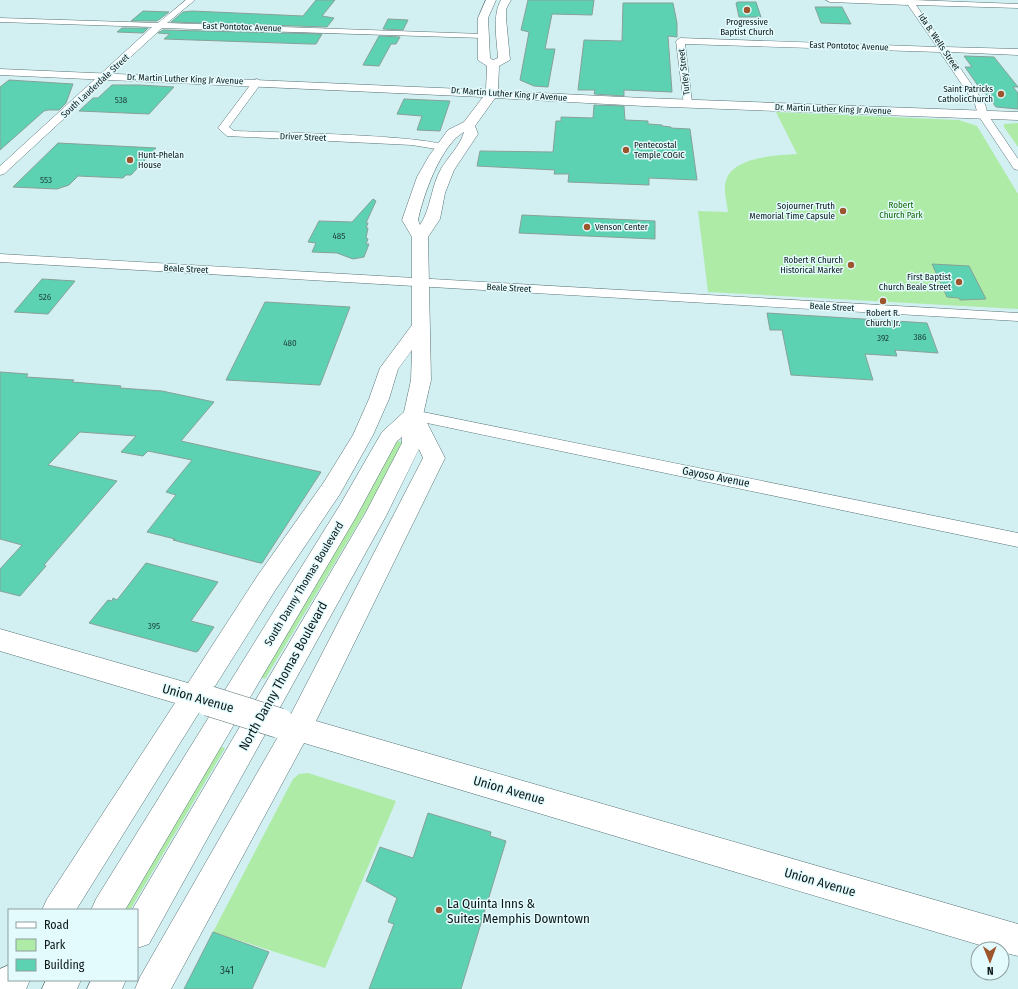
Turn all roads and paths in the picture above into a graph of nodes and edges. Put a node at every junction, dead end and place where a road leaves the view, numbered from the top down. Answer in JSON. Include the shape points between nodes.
{"nodes":[{"id":1,"x":191,"y":0,"type":"edge"},
{"id":2,"x":491,"y":0,"type":"edge"},
{"id":3,"x":506,"y":0,"type":"edge"},
{"id":4,"x":830,"y":0,"type":"edge"},
{"id":5,"x":911,"y":1,"type":"edge"},
{"id":6,"x":1018,"y":6,"type":"edge"},
{"id":7,"x":0,"y":20,"type":"edge"},
{"id":8,"x":161,"y":24,"type":"junction"},
{"id":9,"x":483,"y":36,"type":"junction"},
{"id":10,"x":680,"y":41,"type":"joint"},
{"id":11,"x":944,"y":50,"type":"junction"},
{"id":12,"x":1018,"y":52,"type":"edge"},
{"id":13,"x":493,"y":64,"type":"junction"},
{"id":14,"x":0,"y":72,"type":"edge"},
{"id":15,"x":107,"y":76,"type":"junction"},
{"id":16,"x":257,"y":82,"type":"junction"},
{"id":17,"x":492,"y":93,"type":"junction"},
{"id":18,"x":687,"y":103,"type":"junction"},
{"id":19,"x":983,"y":115,"type":"junction"},
{"id":20,"x":1018,"y":116,"type":"edge"},
{"id":21,"x":469,"y":125,"type":"junction"},
{"id":22,"x":442,"y":147,"type":"junction"},
{"id":23,"x":7,"y":154,"type":"dead end"},
{"id":24,"x":20,"y":155,"type":"junction"},
{"id":25,"x":1018,"y":166,"type":"edge"},
{"id":26,"x":0,"y":172,"type":"edge"},
{"id":27,"x":420,"y":237,"type":"junction"},
{"id":28,"x":0,"y":258,"type":"edge"},
{"id":29,"x":421,"y":282,"type":"junction"},
{"id":30,"x":1018,"y":317,"type":"edge"},
{"id":31,"x":422,"y":325,"type":"junction"},
{"id":32,"x":413,"y":415,"type":"junction"},
{"id":33,"x":1018,"y":540,"type":"edge"},
{"id":34,"x":0,"y":640,"type":"edge"},
{"id":35,"x":202,"y":699,"type":"junction"},
{"id":36,"x":288,"y":725,"type":"junction"},
{"id":37,"x":59,"y":909,"type":"edge"},
{"id":38,"x":108,"y":909,"type":"edge"},
{"id":39,"x":138,"y":930,"type":"edge"},
{"id":40,"x":1018,"y":940,"type":"edge"},
{"id":41,"x":152,"y":989,"type":"edge"}],
"edges":[{"from":1,"to":8,"type":"street","name":"South Lauderdale Street"},
{"from":2,"to":9,"type":"main road","via":[[483,18]]},
{"from":3,"to":13,"type":"main road","via":[[500,12],[504,60]]},
{"from":4,"to":5,"type":"street"},
{"from":5,"to":6,"type":"street"},
{"from":5,"to":11,"type":"street","name":"Ida B. Wells Street"},
{"from":7,"to":8,"type":"street","name":"East Pontotoc Avenue"},
{"from":8,"to":9,"type":"street","name":"East Pontotoc Avenue"},
{"from":8,"to":15,"type":"street","name":"South Lauderdale Street"},
{"from":9,"to":13,"type":"main road","via":[[484,60]]},
{"from":10,"to":11,"type":"street","name":"East Pontotoc Avenue"},
{"from":10,"to":18,"type":"street","name":"Turley Street"},
{"from":11,"to":12,"type":"street","name":"East Pontotoc Avenue"},
{"from":11,"to":19,"type":"street","name":"Ida B. Wells Street","via":[[980,104]]},
{"from":13,"to":17,"type":"main road"},
{"from":14,"to":15,"type":"main road","name":"Dr. Martin Luther King Jr Avenue"},
{"from":15,"to":16,"type":"main road","name":"Dr. Martin Luther King Jr Avenue"},
{"from":15,"to":24,"type":"street","name":"South Lauderdale Street"},
{"from":16,"to":17,"type":"main road","name":"Dr. Martin Luther King Jr Avenue"},
{"from":16,"to":22,"type":"street","name":"Driver Street","via":[[223,128],[231,134],[412,142]]},
{"from":17,"to":18,"type":"main road","name":"Dr. Martin Luther King Jr Avenue"},
{"from":17,"to":21,"type":"main road"},
{"from":18,"to":19,"type":"main road","name":"Dr. Martin Luther King Jr Avenue"},
{"from":19,"to":20,"type":"main road","name":"Dr. Martin Luther King Jr Avenue"},
{"from":19,"to":25,"type":"street","name":"Ida B. Wells Street"},
{"from":21,"to":22,"type":"main road","via":[[453,133]]},
{"from":21,"to":27,"type":"main road","via":[[471,134],[447,170],[432,219]]},
{"from":22,"to":27,"type":"main road","via":[[424,177],[414,203],[410,220]]},
{"from":23,"to":24,"type":"street"},
{"from":24,"to":26,"type":"street","name":"South Lauderdale Street"},
{"from":27,"to":29,"type":"main road"},
{"from":28,"to":29,"type":"street","name":"Beale Street"},
{"from":29,"to":30,"type":"street","name":"Beale Street"},
{"from":29,"to":31,"type":"main road"},
{"from":31,"to":32,"type":"main road","via":[[421,380]]},
{"from":31,"to":35,"type":"main road","via":[[389,368],[379,399],[363,434],[332,488],[267,582]]},
{"from":32,"to":33,"type":"street","name":"Gayoso Avenue"},
{"from":32,"to":36,"type":"main road","via":[[434,458]]},
{"from":32,"to":38,"type":"main road","name":"South Danny Thomas Boulevard","via":[[389,438],[348,511]]},
{"from":32,"to":39,"type":"main road","name":"North Danny Thomas Boulevard","via":[[412,443],[375,516]]},
{"from":34,"to":35,"type":"main road","name":"Union Avenue"},
{"from":35,"to":36,"type":"main road","name":"Union Avenue","bridge":true},
{"from":35,"to":37,"type":"main road"},
{"from":36,"to":40,"type":"main road","name":"Union Avenue"},
{"from":36,"to":41,"type":"main road"}]}
